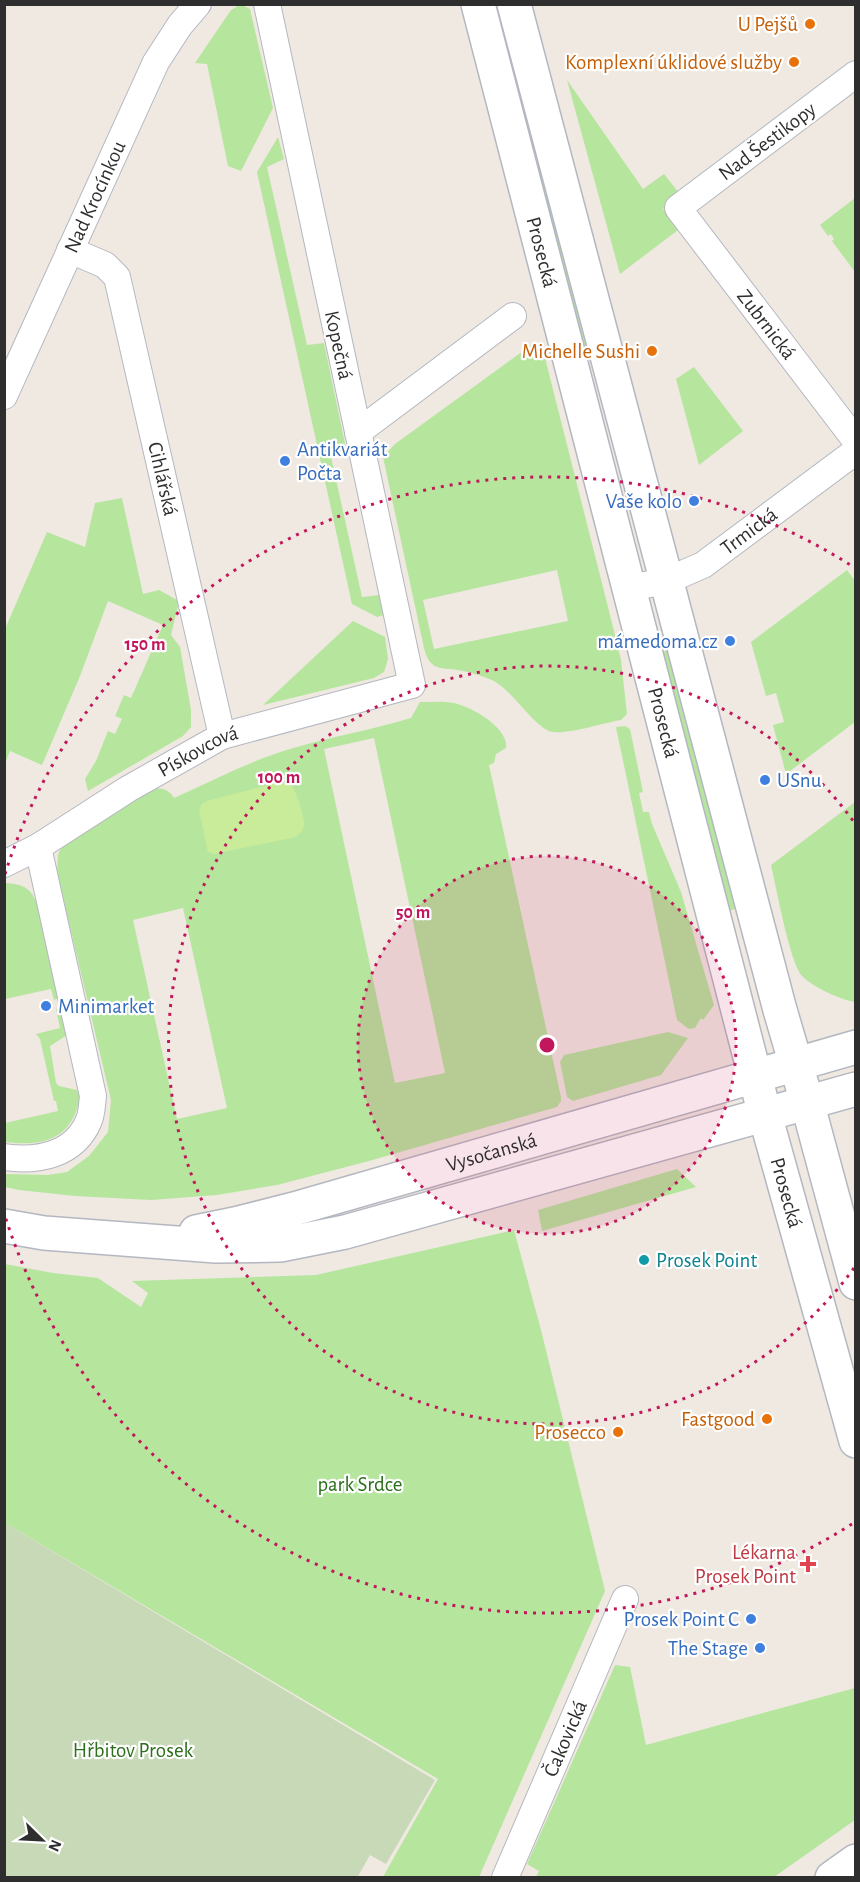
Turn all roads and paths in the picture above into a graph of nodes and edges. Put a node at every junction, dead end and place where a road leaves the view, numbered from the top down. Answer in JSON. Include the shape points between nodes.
{"nodes":[{"id":1,"x":198,"y":4,"type":"edge"},
{"id":2,"x":267,"y":4,"type":"edge"},
{"id":3,"x":478,"y":4,"type":"edge"},
{"id":4,"x":514,"y":4,"type":"edge"},
{"id":5,"x":855,"y":74,"type":"edge"},
{"id":6,"x":678,"y":208,"type":"joint"},
{"id":7,"x":70,"y":250,"type":"junction"},
{"id":8,"x":513,"y":316,"type":"dead end"},
{"id":9,"x":4,"y":396,"type":"edge"},
{"id":10,"x":358,"y":432,"type":"junction"},
{"id":11,"x":855,"y":441,"type":"edge"},
{"id":12,"x":855,"y":451,"type":"edge"},
{"id":13,"x":666,"y":581,"type":"junction"},
{"id":14,"x":629,"y":588,"type":"junction"},
{"id":15,"x":412,"y":686,"type":"joint"},
{"id":16,"x":222,"y":736,"type":"junction"},
{"id":17,"x":38,"y":847,"type":"junction"},
{"id":18,"x":4,"y":864,"type":"edge"},
{"id":19,"x":855,"y":1047,"type":"edge"},
{"id":20,"x":795,"y":1064,"type":"junction"},
{"id":21,"x":755,"y":1076,"type":"junction"},
{"id":22,"x":855,"y":1089,"type":"edge"},
{"id":23,"x":807,"y":1102,"type":"junction"},
{"id":24,"x":765,"y":1115,"type":"junction"},
{"id":25,"x":4,"y":1158,"type":"edge"},
{"id":26,"x":4,"y":1226,"type":"edge"},
{"id":27,"x":123,"y":1240,"type":"junction"},
{"id":28,"x":855,"y":1283,"type":"edge"},
{"id":29,"x":855,"y":1441,"type":"edge"},
{"id":30,"x":625,"y":1599,"type":"dead end"},
{"id":31,"x":855,"y":1862,"type":"edge"},
{"id":32,"x":505,"y":1878,"type":"edge"},
{"id":33,"x":832,"y":1878,"type":"edge"}],
"edges":[{"from":1,"to":7,"type":"street","name":"Nad Krocínkou","via":[[156,62]]},
{"from":2,"to":10,"type":"street","name":"Kopečná"},
{"from":3,"to":14,"type":"main road","name":"Prosecká"},
{"from":4,"to":13,"type":"main road","name":"Prosecká"},
{"from":5,"to":6,"type":"street","name":"Nad Šestikopy"},
{"from":6,"to":11,"type":"street","name":"Zubrnická"},
{"from":7,"to":9,"type":"street","name":"Nad Krocínkou"},
{"from":7,"to":16,"type":"street","name":"Cihlářská","via":[[105,265],[117,277]]},
{"from":8,"to":10,"type":"street"},
{"from":10,"to":15,"type":"street","name":"Kopečná"},
{"from":12,"to":13,"type":"street","name":"Trmická","via":[[703,565]]},
{"from":13,"to":14,"type":"street","name":"Trmická"},
{"from":13,"to":20,"type":"main road","name":"Prosecká"},
{"from":14,"to":21,"type":"main road","name":"Prosecká"},
{"from":15,"to":16,"type":"street","name":"Pískovcová"},
{"from":16,"to":17,"type":"street","name":"Pískovcová","via":[[128,789]]},
{"from":17,"to":18,"type":"street","name":"Pískovcová"},
{"from":17,"to":25,"type":"street","via":[[93,1096],[90,1119],[78,1138],[60,1152],[44,1158]]},
{"from":19,"to":20,"type":"main road","name":"Vysočanská"},
{"from":20,"to":21,"type":"main road","name":"Vysočanská"},
{"from":20,"to":23,"type":"main road","name":"Prosecká"},
{"from":21,"to":24,"type":"main road","name":"Prosecká"},
{"from":21,"to":27,"type":"main road","name":"Vysočanská","via":[[294,1209],[172,1236]]},
{"from":22,"to":23,"type":"main road","name":"Vysočanská"},
{"from":23,"to":24,"type":"main road","name":"Vysočanská"},
{"from":23,"to":28,"type":"main road","name":"Prosecká"},
{"from":24,"to":27,"type":"main road","name":"Vysočanská","via":[[310,1240],[250,1246]]},
{"from":24,"to":29,"type":"main road","name":"Prosecká"},
{"from":26,"to":27,"type":"main road","name":"Vysočanská"},
{"from":30,"to":32,"type":"street","name":"Čakovická"},
{"from":31,"to":33,"type":"main road"}]}
